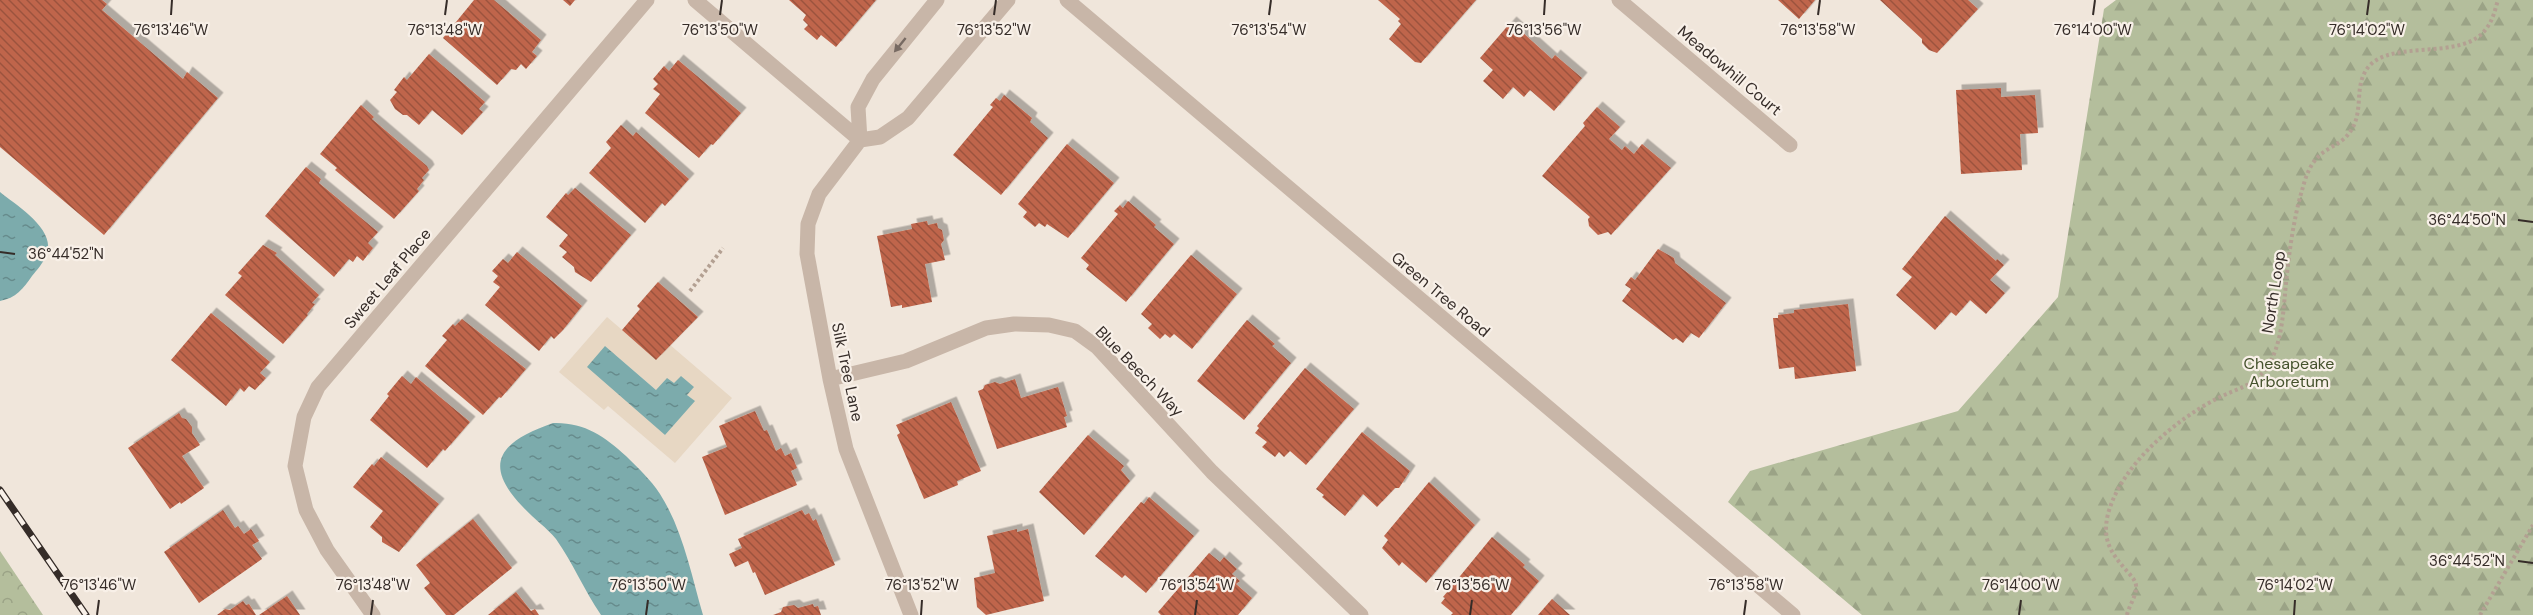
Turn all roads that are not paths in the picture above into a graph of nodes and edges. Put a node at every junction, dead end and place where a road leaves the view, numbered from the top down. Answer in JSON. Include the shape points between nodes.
{"nodes":[{"id":1,"x":647,"y":0,"type":"edge"},
{"id":2,"x":695,"y":0,"type":"edge"},
{"id":3,"x":937,"y":0,"type":"edge"},
{"id":4,"x":1008,"y":0,"type":"edge"},
{"id":5,"x":1067,"y":0,"type":"edge"},
{"id":6,"x":1619,"y":0,"type":"edge"},
{"id":7,"x":860,"y":140,"type":"junction"},
{"id":8,"x":1790,"y":145,"type":"dead end"},
{"id":9,"x":830,"y":379,"type":"junction"},
{"id":10,"x":373,"y":615,"type":"edge"},
{"id":11,"x":911,"y":615,"type":"edge"},
{"id":12,"x":1361,"y":615,"type":"edge"},
{"id":13,"x":1793,"y":615,"type":"edge"}],
"edges":[{"from":1,"to":10,"type":"street","name":"Sweet Leaf Place","via":[[318,387],[304,417],[295,466],[306,510],[327,550]]},
{"from":2,"to":7,"type":"street"},
{"from":3,"to":7,"type":"street","one_way":true,"via":[[873,79],[858,107]]},
{"from":4,"to":7,"type":"street","via":[[908,118],[880,137]]},
{"from":5,"to":13,"type":"street","name":"Green Tree Road"},
{"from":6,"to":8,"type":"street","name":"Meadowhill Court"},
{"from":7,"to":9,"type":"street","name":"Silk Tree Lane","via":[[819,194],[808,224],[807,254]]},
{"from":9,"to":11,"type":"street","name":"Silk Tree Lane","via":[[846,449]]},
{"from":9,"to":12,"type":"street","name":"Blue Beech Way","via":[[906,361],[987,328],[1049,325],[1075,331],[1097,348],[1212,472]]}]}
